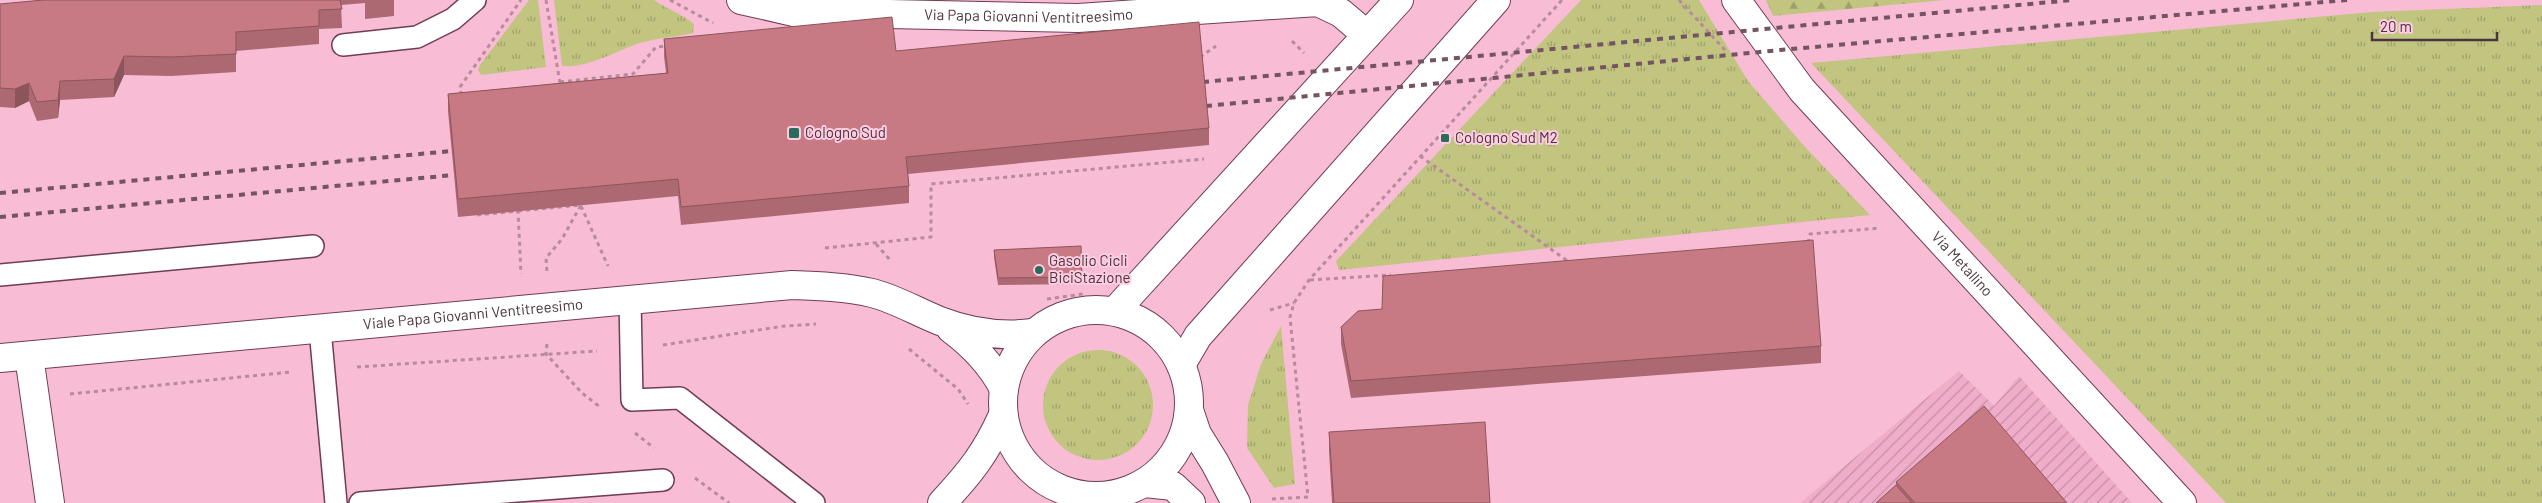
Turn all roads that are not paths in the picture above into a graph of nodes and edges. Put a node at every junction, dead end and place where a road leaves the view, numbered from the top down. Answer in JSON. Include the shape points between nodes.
{"nodes":[{"id":1,"x":475,"y":0,"type":"edge"},
{"id":2,"x":741,"y":0,"type":"edge"},
{"id":3,"x":1399,"y":0,"type":"edge"},
{"id":4,"x":1496,"y":0,"type":"edge"},
{"id":5,"x":1743,"y":6,"type":"edge"},
{"id":6,"x":1367,"y":35,"type":"junction"},
{"id":7,"x":343,"y":45,"type":"dead end"},
{"id":8,"x":314,"y":246,"type":"dead end"},
{"id":9,"x":0,"y":275,"type":"edge"},
{"id":10,"x":624,"y":301,"type":"junction"},
{"id":11,"x":1115,"y":311,"type":"junction"},
{"id":12,"x":940,"y":321,"type":"junction"},
{"id":13,"x":320,"y":329,"type":"junction"},
{"id":14,"x":1033,"y":334,"type":"junction"},
{"id":15,"x":29,"y":356,"type":"junction"},
{"id":16,"x":0,"y":358,"type":"edge"},
{"id":17,"x":1181,"y":365,"type":"junction"},
{"id":18,"x":1003,"y":388,"type":"junction"},
{"id":19,"x":1189,"y":410,"type":"junction"},
{"id":20,"x":1003,"y":415,"type":"junction"},
{"id":21,"x":663,"y":480,"type":"dead end"},
{"id":22,"x":1145,"y":483,"type":"junction"},
{"id":23,"x":1063,"y":498,"type":"edge"},
{"id":24,"x":50,"y":503,"type":"edge"},
{"id":25,"x":336,"y":503,"type":"edge"},
{"id":26,"x":360,"y":503,"type":"edge"},
{"id":27,"x":814,"y":503,"type":"edge"},
{"id":28,"x":942,"y":503,"type":"edge"},
{"id":29,"x":1191,"y":503,"type":"edge"},
{"id":30,"x":1236,"y":503,"type":"edge"},
{"id":31,"x":2182,"y":503,"type":"edge"}],
"edges":[{"from":1,"to":7,"type":"lane","via":[[453,19],[417,37]]},
{"from":2,"to":6,"type":"street","name":"Via Papa Giovanni Ventitreesimo","via":[[794,12],[1078,18],[1318,2],[1341,13]]},
{"from":3,"to":6,"type":"street"},
{"from":4,"to":17,"type":"street","via":[[1198,336]]},
{"from":5,"to":31,"type":"street","name":"Via Metallino","via":[[1802,90]]},
{"from":6,"to":11,"type":"street"},
{"from":8,"to":9,"type":"lane"},
{"from":10,"to":12,"type":"street","name":"Viale Papa Giovanni Ventitreesimo","via":[[792,285],[838,287],[873,293]]},
{"from":10,"to":13,"type":"street","name":"Viale Papa Giovanni Ventitreesimo"},
{"from":10,"to":27,"type":"lane","via":[[632,400],[680,398]]},
{"from":11,"to":14,"type":"street","name":"Viale Papa Giovanni Ventitreesimo","via":[[1072,312]]},
{"from":11,"to":17,"type":"street","name":"Viale Papa Giovanni Ventitreesimo","via":[[1149,327],[1162,338]]},
{"from":12,"to":14,"type":"street","name":"Viale Papa Giovanni Ventitreesimo","via":[[975,333]]},
{"from":12,"to":18,"type":"street","name":"Viale Papa Giovanni Ventitreesimo","via":[[972,344],[993,368]]},
{"from":13,"to":15,"type":"street","name":"Viale Papa Giovanni Ventitreesimo"},
{"from":13,"to":25,"type":"lane"},
{"from":14,"to":18,"type":"street","name":"Viale Papa Giovanni Ventitreesimo","via":[[1014,358]]},
{"from":15,"to":16,"type":"street","name":"Viale Papa Giovanni Ventitreesimo"},
{"from":15,"to":24,"type":"street"},
{"from":17,"to":19,"type":"street","name":"Viale Papa Giovanni Ventitreesimo"},
{"from":18,"to":20,"type":"street","name":"Viale Papa Giovanni Ventitreesimo"},
{"from":19,"to":22,"type":"street","name":"Viale Papa Giovanni Ventitreesimo","via":[[1177,449],[1158,474]]},
{"from":19,"to":30,"type":"street","via":[[1198,434]]},
{"from":20,"to":23,"type":"street","name":"Viale Papa Giovanni Ventitreesimo","via":[[1020,458]]},
{"from":20,"to":28,"type":"street","name":"Viale Papa Giovanni Ventitreesimo","via":[[990,446]]},
{"from":21,"to":26,"type":"lane"},
{"from":22,"to":23,"type":"street","name":"Viale Papa Giovanni Ventitreesimo","via":[[1116,494]]},
{"from":22,"to":29,"type":"street","via":[[1173,486]]}]}
